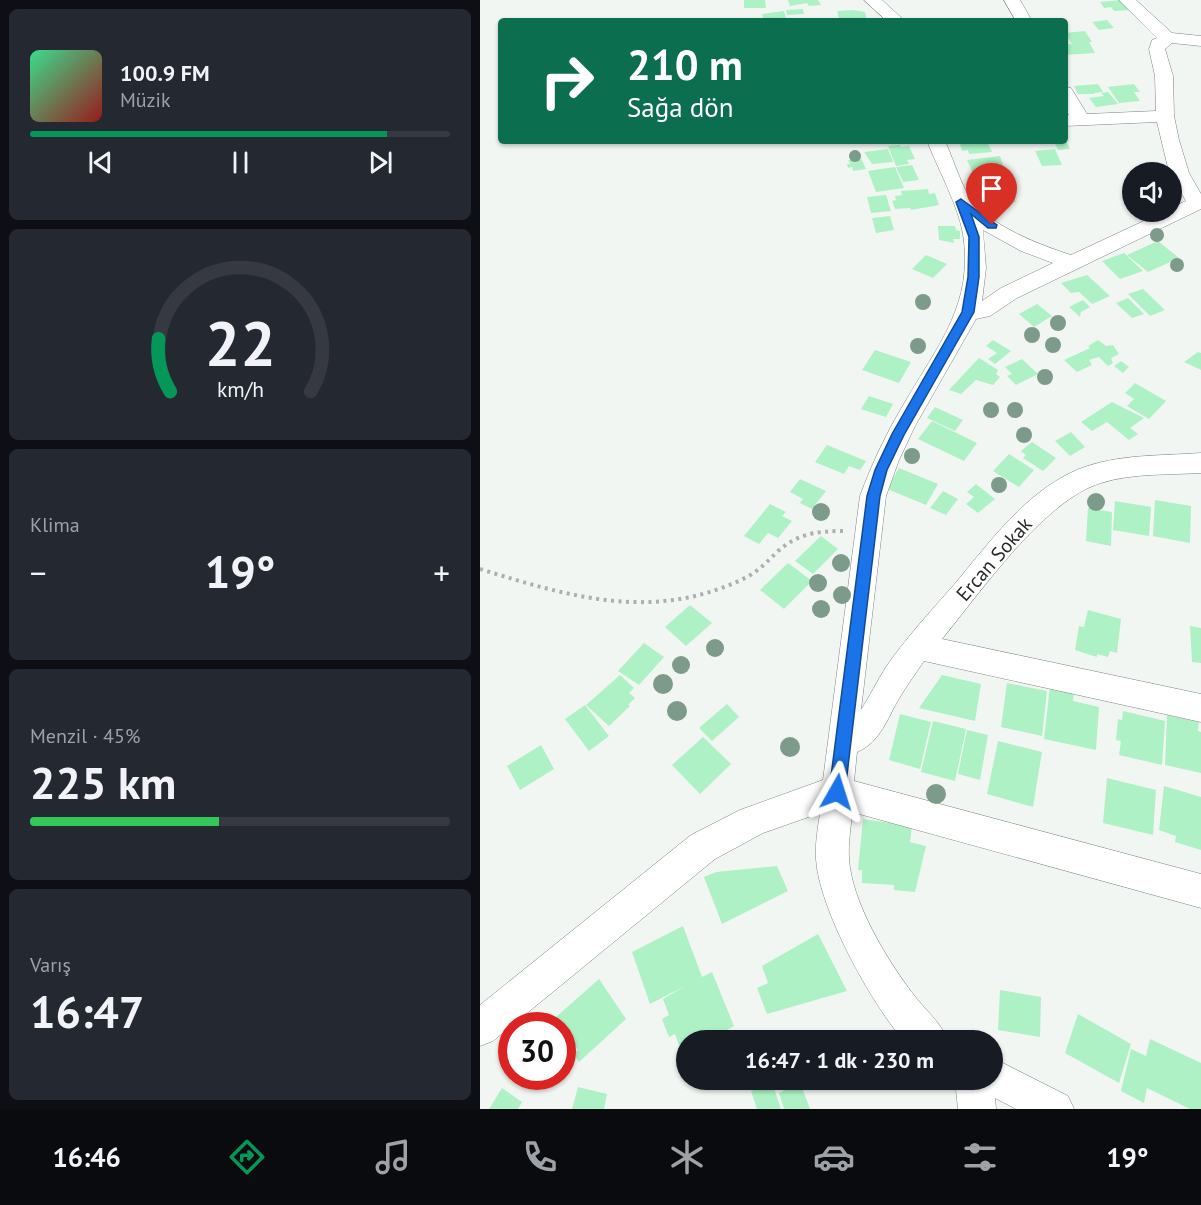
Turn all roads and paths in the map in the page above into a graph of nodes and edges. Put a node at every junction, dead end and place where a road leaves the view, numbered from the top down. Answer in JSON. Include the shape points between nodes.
{"nodes":[{"id":1,"x":872,"y":0,"type":"edge"},
{"id":2,"x":1012,"y":0,"type":"edge"},
{"id":3,"x":1127,"y":0,"type":"edge"},
{"id":4,"x":893,"y":18,"type":"edge"},
{"id":5,"x":1022,"y":18,"type":"edge"},
{"id":6,"x":1167,"y":38,"type":"junction"},
{"id":7,"x":1201,"y":41,"type":"edge"},
{"id":8,"x":1068,"y":103,"type":"edge"},
{"id":9,"x":1165,"y":116,"type":"junction"},
{"id":10,"x":1073,"y":121,"type":"edge"},
{"id":11,"x":937,"y":144,"type":"edge"},
{"id":12,"x":961,"y":202,"type":"junction"},
{"id":13,"x":1199,"y":202,"type":"edge"},
{"id":14,"x":1072,"y":262,"type":"junction"},
{"id":15,"x":968,"y":312,"type":"junction"},
{"id":16,"x":1201,"y":463,"type":"edge"},
{"id":17,"x":867,"y":532,"type":"junction"},
{"id":18,"x":480,"y":569,"type":"edge"},
{"id":19,"x":918,"y":646,"type":"junction"},
{"id":20,"x":1201,"y":708,"type":"edge"},
{"id":21,"x":842,"y":741,"type":"junction"},
{"id":22,"x":837,"y":792,"type":"junction"},
{"id":23,"x":1201,"y":891,"type":"edge"},
{"id":24,"x":480,"y":1028,"type":"edge"},
{"id":25,"x":919,"y":1030,"type":"edge"},
{"id":26,"x":1003,"y":1082,"type":"edge"},
{"id":27,"x":975,"y":1090,"type":"edge"},
{"id":28,"x":977,"y":1109,"type":"edge"},
{"id":29,"x":1055,"y":1109,"type":"edge"}],
"edges":[{"from":1,"to":4,"type":"street"},
{"from":2,"to":5,"type":"street"},
{"from":3,"to":6,"type":"street"},
{"from":6,"to":7,"type":"street"},
{"from":6,"to":9,"type":"street","via":[[1157,49],[1164,76]]},
{"from":8,"to":10,"type":"street"},
{"from":9,"to":10,"type":"street"},
{"from":9,"to":13,"type":"street","via":[[1177,172],[1185,188]]},
{"from":11,"to":12,"type":"street"},
{"from":12,"to":14,"type":"street","via":[[1001,231],[1053,257]]},
{"from":12,"to":15,"type":"street","via":[[974,237]]},
{"from":13,"to":14,"type":"street"},
{"from":14,"to":15,"type":"street","via":[[982,311]]},
{"from":15,"to":17,"type":"street","via":[[881,470]]},
{"from":16,"to":19,"type":"street","name":"Ercan Sokak","via":[[1106,472],[1059,492],[1017,531]]},
{"from":17,"to":18,"type":"path","via":[[814,532],[798,537],[745,579],[664,603],[582,600]]},
{"from":17,"to":21,"type":"street"},
{"from":19,"to":20,"type":"street"},
{"from":19,"to":21,"type":"street","name":"Ercan Sokak","via":[[863,733],[854,740]]},
{"from":21,"to":22,"type":"street"},
{"from":22,"to":23,"type":"street"},
{"from":22,"to":24,"type":"street","via":[[744,823],[703,847]]},
{"from":22,"to":25,"type":"street","via":[[832,858],[840,897],[882,982]]},
{"from":26,"to":29,"type":"street"},
{"from":27,"to":28,"type":"street"}]}
